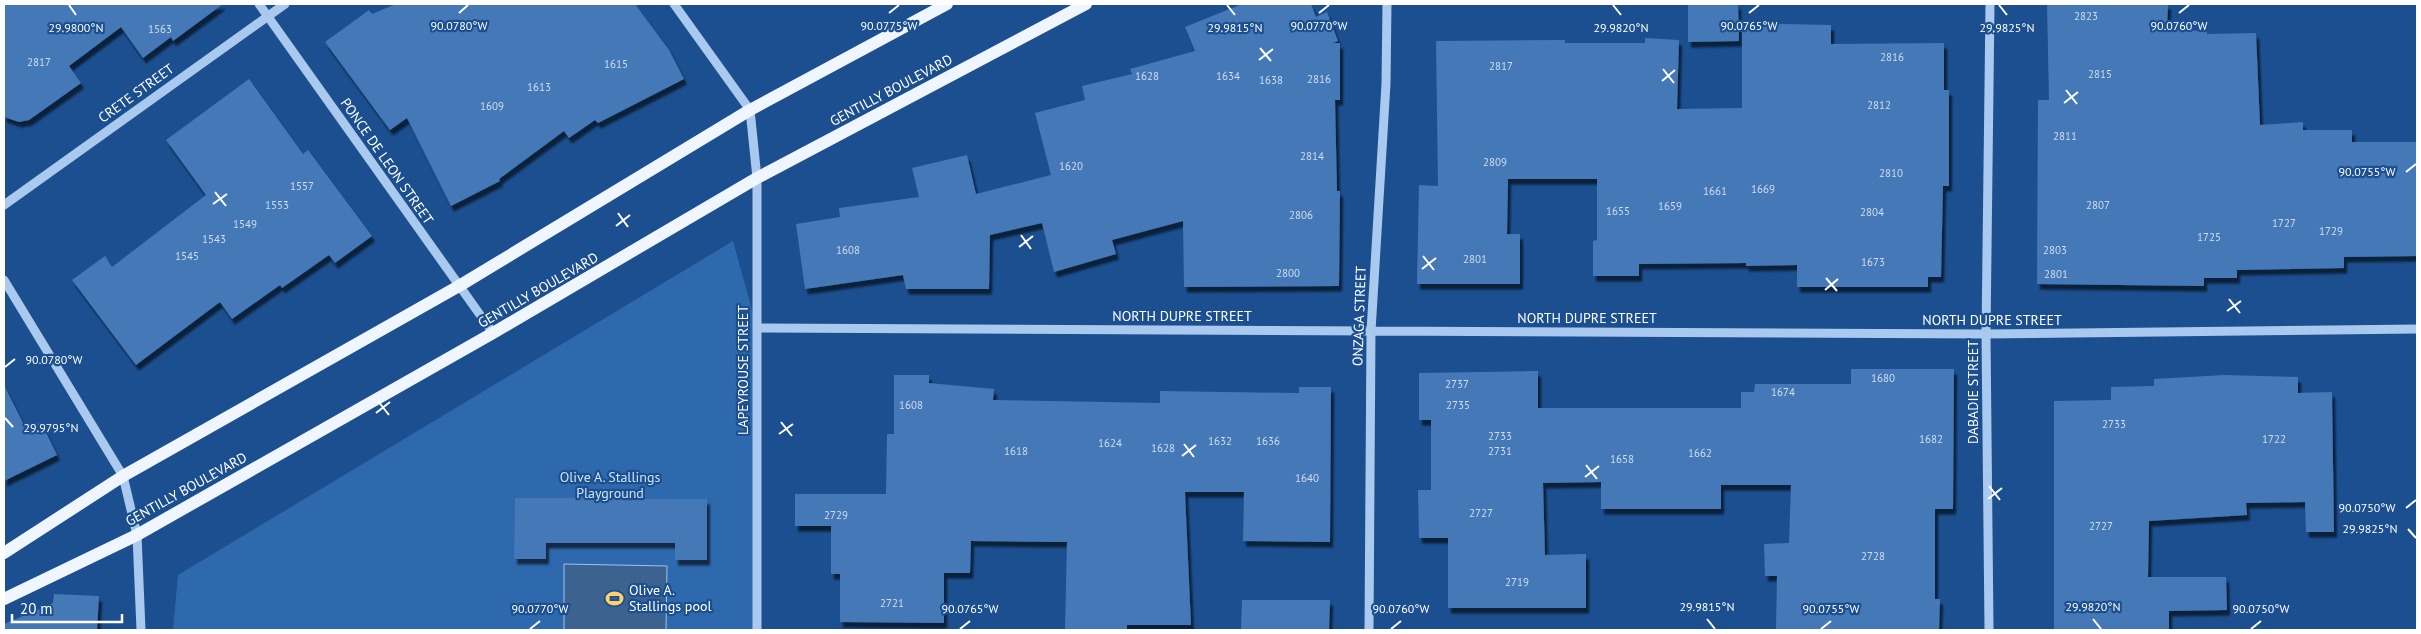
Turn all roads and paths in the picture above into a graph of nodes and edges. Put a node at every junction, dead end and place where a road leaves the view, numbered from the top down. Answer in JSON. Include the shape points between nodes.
{"nodes":[{"id":1,"x":259,"y":4,"type":"edge"},
{"id":2,"x":285,"y":4,"type":"edge"},
{"id":3,"x":674,"y":4,"type":"edge"},
{"id":4,"x":948,"y":4,"type":"edge"},
{"id":5,"x":1086,"y":4,"type":"edge"},
{"id":6,"x":1387,"y":4,"type":"edge"},
{"id":7,"x":1990,"y":4,"type":"edge"},
{"id":8,"x":268,"y":15,"type":"junction"},
{"id":9,"x":750,"y":110,"type":"junction"},
{"id":10,"x":758,"y":178,"type":"junction"},
{"id":11,"x":4,"y":205,"type":"edge"},
{"id":12,"x":4,"y":280,"type":"edge"},
{"id":13,"x":459,"y":286,"type":"junction"},
{"id":14,"x":756,"y":328,"type":"junction"},
{"id":15,"x":2417,"y":329,"type":"edge"},
{"id":16,"x":1371,"y":331,"type":"junction"},
{"id":17,"x":493,"y":333,"type":"junction"},
{"id":18,"x":1986,"y":334,"type":"junction"},
{"id":19,"x":123,"y":476,"type":"junction"},
{"id":20,"x":137,"y":535,"type":"junction"},
{"id":21,"x":4,"y":552,"type":"edge"},
{"id":22,"x":4,"y":599,"type":"edge"},
{"id":23,"x":141,"y":630,"type":"edge"},
{"id":24,"x":757,"y":630,"type":"edge"},
{"id":25,"x":1369,"y":630,"type":"edge"},
{"id":26,"x":1988,"y":630,"type":"edge"}],
"edges":[{"from":1,"to":8,"type":"street","name":"PONCE DE LEON STREET"},
{"from":2,"to":8,"type":"street","name":"CRETE STREET"},
{"from":3,"to":9,"type":"street"},
{"from":4,"to":9,"type":"main road"},
{"from":5,"to":10,"type":"main road","name":"GENTILLY BOULEVARD"},
{"from":6,"to":16,"type":"street","name":"ONZAGA STREET","via":[[1386,84]]},
{"from":7,"to":18,"type":"street","name":"DABADIE STREET"},
{"from":8,"to":11,"type":"street","name":"CRETE STREET"},
{"from":8,"to":13,"type":"street","name":"PONCE DE LEON STREET"},
{"from":9,"to":10,"type":"street","name":"LAPEYROUSE STREET"},
{"from":9,"to":13,"type":"main road"},
{"from":10,"to":14,"type":"street","name":"LAPEYROUSE STREET"},
{"from":10,"to":17,"type":"main road","name":"GENTILLY BOULEVARD"},
{"from":12,"to":19,"type":"street"},
{"from":13,"to":17,"type":"street","name":"PONCE DE LEON STREET"},
{"from":13,"to":19,"type":"main road"},
{"from":14,"to":16,"type":"street","name":"NORTH DUPRE STREET"},
{"from":14,"to":24,"type":"street","name":"LAPEYROUSE STREET"},
{"from":15,"to":18,"type":"street","name":"NORTH DUPRE STREET"},
{"from":16,"to":18,"type":"street","name":"NORTH DUPRE STREET"},
{"from":16,"to":25,"type":"street","name":"ONZAGA STREET"},
{"from":17,"to":20,"type":"main road","name":"GENTILLY BOULEVARD"},
{"from":18,"to":26,"type":"street","name":"DABADIE STREET"},
{"from":19,"to":20,"type":"street"},
{"from":19,"to":21,"type":"main road"},
{"from":20,"to":22,"type":"main road","name":"GENTILLY BOULEVARD"},
{"from":20,"to":23,"type":"street"}]}
